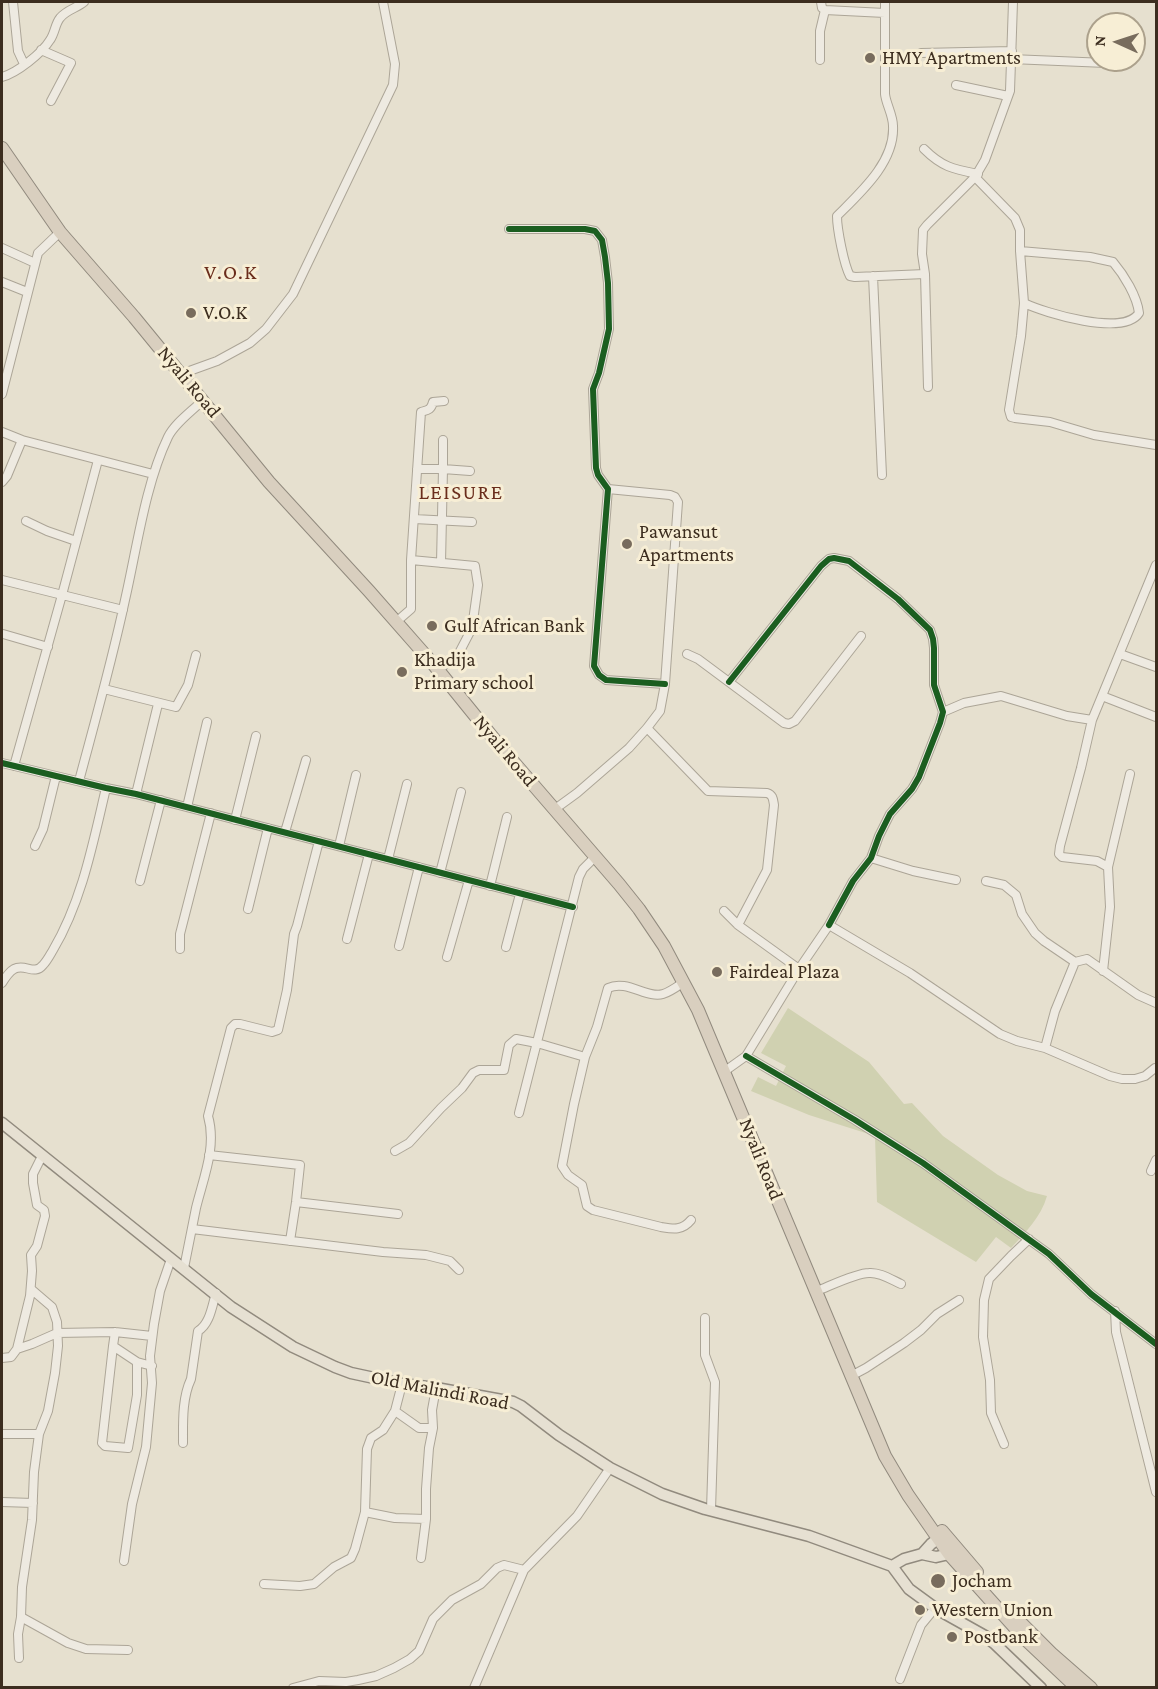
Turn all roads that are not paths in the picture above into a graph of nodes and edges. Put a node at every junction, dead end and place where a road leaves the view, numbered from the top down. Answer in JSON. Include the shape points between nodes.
{"nodes":[{"id":1,"x":13,"y":2,"type":"edge"},
{"id":2,"x":84,"y":2,"type":"edge"},
{"id":3,"x":383,"y":2,"type":"edge"},
{"id":4,"x":885,"y":2,"type":"edge"},
{"id":5,"x":1013,"y":2,"type":"edge"},
{"id":6,"x":823,"y":6,"type":"edge"},
{"id":7,"x":885,"y":13,"type":"junction"},
{"id":8,"x":41,"y":50,"type":"junction"},
{"id":9,"x":921,"y":53,"type":"dead end"},
{"id":10,"x":1011,"y":55,"type":"junction"},
{"id":11,"x":820,"y":60,"type":"dead end"},
{"id":12,"x":1086,"y":61,"type":"edge"},
{"id":13,"x":24,"y":64,"type":"junction"},
{"id":14,"x":2,"y":77,"type":"edge"},
{"id":15,"x":956,"y":85,"type":"dead end"},
{"id":16,"x":1008,"y":96,"type":"junction"},
{"id":17,"x":51,"y":101,"type":"dead end"},
{"id":18,"x":2,"y":148,"type":"edge"},
{"id":19,"x":924,"y":149,"type":"dead end"},
{"id":20,"x":976,"y":176,"type":"junction"},
{"id":21,"x":509,"y":229,"type":"dead end"},
{"id":22,"x":60,"y":232,"type":"junction"},
{"id":23,"x":2,"y":248,"type":"edge"},
{"id":24,"x":1020,"y":251,"type":"junction"},
{"id":25,"x":35,"y":263,"type":"junction"},
{"id":26,"x":925,"y":274,"type":"junction"},
{"id":27,"x":873,"y":276,"type":"junction"},
{"id":28,"x":2,"y":282,"type":"edge"},
{"id":29,"x":27,"y":292,"type":"junction"},
{"id":30,"x":1024,"y":303,"type":"junction"},
{"id":31,"x":181,"y":374,"type":"junction"},
{"id":32,"x":928,"y":387,"type":"dead end"},
{"id":33,"x":2,"y":394,"type":"edge"},
{"id":34,"x":202,"y":401,"type":"junction"},
{"id":35,"x":444,"y":401,"type":"dead end"},
{"id":36,"x":2,"y":432,"type":"edge"},
{"id":37,"x":22,"y":440,"type":"junction"},
{"id":38,"x":444,"y":440,"type":"dead end"},
{"id":39,"x":1156,"y":445,"type":"edge"},
{"id":40,"x":98,"y":460,"type":"junction"},
{"id":41,"x":417,"y":469,"type":"junction"},
{"id":42,"x":443,"y":470,"type":"junction"},
{"id":43,"x":470,"y":471,"type":"dead end"},
{"id":44,"x":153,"y":474,"type":"junction"},
{"id":45,"x":882,"y":475,"type":"dead end"},
{"id":46,"x":2,"y":482,"type":"edge"},
{"id":47,"x":608,"y":489,"type":"junction"},
{"id":48,"x":414,"y":519,"type":"junction"},
{"id":49,"x":26,"y":521,"type":"dead end"},
{"id":50,"x":442,"y":521,"type":"junction"},
{"id":51,"x":472,"y":522,"type":"dead end"},
{"id":52,"x":76,"y":541,"type":"junction"},
{"id":53,"x":411,"y":561,"type":"junction"},
{"id":54,"x":441,"y":563,"type":"junction"},
{"id":55,"x":1156,"y":565,"type":"edge"},
{"id":56,"x":2,"y":580,"type":"edge"},
{"id":57,"x":62,"y":596,"type":"junction"},
{"id":58,"x":123,"y":610,"type":"junction"},
{"id":59,"x":396,"y":622,"type":"junction"},
{"id":60,"x":3,"y":634,"type":"edge"},
{"id":61,"x":861,"y":636,"type":"dead end"},
{"id":62,"x":48,"y":647,"type":"junction"},
{"id":63,"x":687,"y":654,"type":"dead end"},
{"id":64,"x":1120,"y":654,"type":"junction"},
{"id":65,"x":196,"y":655,"type":"dead end"},
{"id":66,"x":1156,"y":667,"type":"edge"},
{"id":67,"x":438,"y":670,"type":"junction"},
{"id":68,"x":729,"y":682,"type":"junction"},
{"id":69,"x":665,"y":684,"type":"junction"},
{"id":70,"x":104,"y":689,"type":"junction"},
{"id":71,"x":1102,"y":696,"type":"junction"},
{"id":72,"x":158,"y":704,"type":"junction"},
{"id":73,"x":943,"y":712,"type":"junction"},
{"id":74,"x":1156,"y":717,"type":"edge"},
{"id":75,"x":1092,"y":720,"type":"junction"},
{"id":76,"x":207,"y":722,"type":"dead end"},
{"id":77,"x":647,"y":728,"type":"junction"},
{"id":78,"x":256,"y":736,"type":"dead end"},
{"id":79,"x":306,"y":760,"type":"dead end"},
{"id":80,"x":2,"y":763,"type":"edge"},
{"id":81,"x":14,"y":766,"type":"junction"},
{"id":82,"x":1130,"y":774,"type":"dead end"},
{"id":83,"x":356,"y":775,"type":"dead end"},
{"id":84,"x":56,"y":776,"type":"junction"},
{"id":85,"x":79,"y":781,"type":"junction"},
{"id":86,"x":407,"y":783,"type":"dead end"},
{"id":87,"x":106,"y":788,"type":"junction"},
{"id":88,"x":462,"y":792,"type":"dead end"},
{"id":89,"x":136,"y":794,"type":"junction"},
{"id":90,"x":161,"y":800,"type":"junction"},
{"id":91,"x":187,"y":807,"type":"junction"},
{"id":92,"x":555,"y":809,"type":"junction"},
{"id":93,"x":211,"y":813,"type":"junction"},
{"id":94,"x":507,"y":817,"type":"dead end"},
{"id":95,"x":235,"y":820,"type":"junction"},
{"id":96,"x":268,"y":828,"type":"junction"},
{"id":97,"x":285,"y":832,"type":"junction"},
{"id":98,"x":319,"y":841,"type":"junction"},
{"id":99,"x":35,"y":846,"type":"dead end"},
{"id":100,"x":339,"y":846,"type":"junction"},
{"id":101,"x":369,"y":854,"type":"junction"},
{"id":102,"x":596,"y":857,"type":"junction"},
{"id":103,"x":871,"y":858,"type":"junction"},
{"id":104,"x":388,"y":859,"type":"junction"},
{"id":105,"x":419,"y":867,"type":"junction"},
{"id":106,"x":1108,"y":867,"type":"junction"},
{"id":107,"x":440,"y":873,"type":"junction"},
{"id":108,"x":469,"y":880,"type":"junction"},
{"id":109,"x":956,"y":880,"type":"dead end"},
{"id":110,"x":986,"y":880,"type":"dead end"},
{"id":111,"x":140,"y":881,"type":"dead end"},
{"id":112,"x":490,"y":886,"type":"junction"},
{"id":113,"x":520,"y":894,"type":"junction"},
{"id":114,"x":573,"y":907,"type":"junction"},
{"id":115,"x":248,"y":909,"type":"dead end"},
{"id":116,"x":724,"y":912,"type":"dead end"},
{"id":117,"x":738,"y":925,"type":"junction"},
{"id":118,"x":829,"y":925,"type":"junction"},
{"id":119,"x":347,"y":939,"type":"dead end"},
{"id":120,"x":399,"y":946,"type":"dead end"},
{"id":121,"x":506,"y":948,"type":"dead end"},
{"id":122,"x":180,"y":950,"type":"dead end"},
{"id":123,"x":447,"y":957,"type":"dead end"},
{"id":124,"x":1075,"y":962,"type":"junction"},
{"id":125,"x":799,"y":969,"type":"junction"},
{"id":126,"x":1102,"y":970,"type":"junction"},
{"id":127,"x":684,"y":982,"type":"junction"},
{"id":128,"x":2,"y":983,"type":"edge"},
{"id":129,"x":1156,"y":1003,"type":"edge"},
{"id":130,"x":537,"y":1043,"type":"junction"},
{"id":131,"x":1045,"y":1048,"type":"junction"},
{"id":132,"x":746,"y":1056,"type":"junction"},
{"id":133,"x":585,"y":1057,"type":"junction"},
{"id":134,"x":1156,"y":1068,"type":"edge"},
{"id":135,"x":725,"y":1071,"type":"junction"},
{"id":136,"x":519,"y":1113,"type":"dead end"},
{"id":137,"x":2,"y":1123,"type":"edge"},
{"id":138,"x":395,"y":1151,"type":"dead end"},
{"id":139,"x":209,"y":1155,"type":"junction"},
{"id":140,"x":42,"y":1156,"type":"junction"},
{"id":141,"x":1156,"y":1160,"type":"edge"},
{"id":142,"x":1151,"y":1171,"type":"dead end"},
{"id":143,"x":296,"y":1202,"type":"junction"},
{"id":144,"x":398,"y":1214,"type":"dead end"},
{"id":145,"x":691,"y":1220,"type":"dead end"},
{"id":146,"x":192,"y":1229,"type":"junction"},
{"id":147,"x":1029,"y":1239,"type":"junction"},
{"id":148,"x":290,"y":1241,"type":"junction"},
{"id":149,"x":171,"y":1259,"type":"junction"},
{"id":150,"x":184,"y":1268,"type":"junction"},
{"id":151,"x":459,"y":1270,"type":"dead end"},
{"id":152,"x":901,"y":1284,"type":"dead end"},
{"id":153,"x":31,"y":1289,"type":"junction"},
{"id":154,"x":817,"y":1291,"type":"junction"},
{"id":155,"x":216,"y":1293,"type":"junction"},
{"id":156,"x":959,"y":1299,"type":"dead end"},
{"id":157,"x":1115,"y":1311,"type":"junction"},
{"id":158,"x":705,"y":1318,"type":"dead end"},
{"id":159,"x":115,"y":1332,"type":"junction"},
{"id":160,"x":57,"y":1333,"type":"junction"},
{"id":161,"x":152,"y":1336,"type":"junction"},
{"id":162,"x":1156,"y":1344,"type":"edge"},
{"id":163,"x":113,"y":1346,"type":"junction"},
{"id":164,"x":17,"y":1349,"type":"junction"},
{"id":165,"x":2,"y":1358,"type":"edge"},
{"id":166,"x":136,"y":1362,"type":"junction"},
{"id":167,"x":152,"y":1366,"type":"junction"},
{"id":168,"x":851,"y":1376,"type":"junction"},
{"id":169,"x":402,"y":1384,"type":"junction"},
{"id":170,"x":436,"y":1388,"type":"junction"},
{"id":171,"x":395,"y":1411,"type":"junction"},
{"id":172,"x":433,"y":1428,"type":"junction"},
{"id":173,"x":2,"y":1434,"type":"edge"},
{"id":174,"x":39,"y":1434,"type":"junction"},
{"id":175,"x":183,"y":1443,"type":"dead end"},
{"id":176,"x":1004,"y":1444,"type":"dead end"},
{"id":177,"x":610,"y":1468,"type":"junction"},
{"id":178,"x":1156,"y":1492,"type":"edge"},
{"id":179,"x":2,"y":1502,"type":"edge"},
{"id":180,"x":33,"y":1503,"type":"junction"},
{"id":181,"x":711,"y":1510,"type":"junction"},
{"id":182,"x":365,"y":1512,"type":"junction"},
{"id":183,"x":426,"y":1519,"type":"junction"},
{"id":184,"x":941,"y":1536,"type":"junction"},
{"id":185,"x":952,"y":1551,"type":"junction"},
{"id":186,"x":922,"y":1554,"type":"junction"},
{"id":187,"x":421,"y":1558,"type":"dead end"},
{"id":188,"x":124,"y":1561,"type":"dead end"},
{"id":189,"x":892,"y":1566,"type":"junction"},
{"id":190,"x":524,"y":1570,"type":"junction"},
{"id":191,"x":264,"y":1584,"type":"dead end"},
{"id":192,"x":935,"y":1608,"type":"junction"},
{"id":193,"x":21,"y":1617,"type":"junction"},
{"id":194,"x":128,"y":1650,"type":"dead end"},
{"id":195,"x":20,"y":1658,"type":"dead end"},
{"id":196,"x":900,"y":1679,"type":"dead end"},
{"id":197,"x":293,"y":1688,"type":"edge"},
{"id":198,"x":474,"y":1688,"type":"edge"},
{"id":199,"x":1041,"y":1688,"type":"edge"},
{"id":200,"x":1077,"y":1688,"type":"edge"},
{"id":201,"x":1091,"y":1688,"type":"edge"}],
"edges":[{"from":1,"to":13,"type":"street","via":[[18,51]]},
{"from":2,"to":8,"type":"street","via":[[60,18],[50,41]]},
{"from":3,"to":31,"type":"street","via":[[394,64],[393,85],[293,294],[250,343]]},
{"from":4,"to":7,"type":"street"},
{"from":5,"to":10,"type":"street"},
{"from":6,"to":7,"type":"street"},
{"from":6,"to":11,"type":"street"},
{"from":7,"to":27,"type":"street","via":[[885,94],[893,125],[889,150],[883,165],[837,216],[848,273],[855,277]]},
{"from":8,"to":13,"type":"street"},
{"from":8,"to":17,"type":"street","via":[[71,63]]},
{"from":9,"to":10,"type":"street"},
{"from":10,"to":12,"type":"street"},
{"from":10,"to":16,"type":"street"},
{"from":13,"to":14,"type":"street"},
{"from":15,"to":16,"type":"street"},
{"from":16,"to":20,"type":"street"},
{"from":18,"to":22,"type":"highway","name":"Nyali Road"},
{"from":19,"to":20,"type":"street","via":[[937,161]]},
{"from":20,"to":24,"type":"street","via":[[1015,218],[1020,230]]},
{"from":20,"to":26,"type":"street","via":[[923,230]]},
{"from":21,"to":47,"type":"street","via":[[585,229],[595,231],[602,240],[609,329],[592,389],[596,468]]},
{"from":22,"to":25,"type":"street","via":[[38,253]]},
{"from":22,"to":31,"type":"highway","name":"Nyali Road"},
{"from":23,"to":25,"type":"street"},
{"from":24,"to":30,"type":"street"},
{"from":24,"to":30,"type":"street","via":[[1113,262],[1134,296],[1139,313],[1125,323],[1107,323],[1070,318]]},
{"from":25,"to":29,"type":"street"},
{"from":26,"to":27,"type":"street"},
{"from":26,"to":32,"type":"street"},
{"from":27,"to":45,"type":"street"},
{"from":28,"to":29,"type":"street"},
{"from":29,"to":33,"type":"street"},
{"from":30,"to":39,"type":"street","via":[[1011,417]]},
{"from":31,"to":34,"type":"highway","name":"Nyali Road"},
{"from":34,"to":44,"type":"street","via":[[169,435]]},
{"from":34,"to":59,"type":"highway","name":"Nyali Road","via":[[283,498]]},
{"from":35,"to":41,"type":"street","via":[[433,402],[431,408],[421,412]]},
{"from":36,"to":37,"type":"street"},
{"from":37,"to":40,"type":"street"},
{"from":37,"to":46,"type":"street"},
{"from":38,"to":42,"type":"street"},
{"from":40,"to":44,"type":"street"},
{"from":40,"to":52,"type":"street"},
{"from":41,"to":42,"type":"street"},
{"from":41,"to":48,"type":"street"},
{"from":42,"to":43,"type":"street"},
{"from":42,"to":50,"type":"street"},
{"from":44,"to":58,"type":"street"},
{"from":47,"to":69,"type":"street","via":[[594,666],[606,681]]},
{"from":47,"to":69,"type":"street","via":[[670,495],[678,502]]},
{"from":48,"to":50,"type":"street"},
{"from":48,"to":53,"type":"street"},
{"from":49,"to":52,"type":"street"},
{"from":50,"to":51,"type":"street"},
{"from":50,"to":54,"type":"street"},
{"from":52,"to":57,"type":"street"},
{"from":53,"to":54,"type":"street"},
{"from":53,"to":59,"type":"street","via":[[411,609]]},
{"from":54,"to":67,"type":"street","via":[[476,566],[478,585],[472,628],[458,655]]},
{"from":55,"to":64,"type":"street"},
{"from":56,"to":57,"type":"street"},
{"from":57,"to":58,"type":"street"},
{"from":57,"to":62,"type":"street"},
{"from":58,"to":70,"type":"street"},
{"from":59,"to":67,"type":"highway","name":"Nyali Road"},
{"from":60,"to":62,"type":"street"},
{"from":61,"to":68,"type":"street","via":[[789,724]]},
{"from":62,"to":81,"type":"street"},
{"from":63,"to":68,"type":"street"},
{"from":64,"to":66,"type":"street"},
{"from":64,"to":71,"type":"street"},
{"from":65,"to":72,"type":"street","via":[[188,685],[176,707]]},
{"from":67,"to":92,"type":"highway","name":"Nyali Road"},
{"from":68,"to":73,"type":"street","via":[[821,566],[829,559],[841,558],[898,599],[930,630],[934,685]]},
{"from":69,"to":77,"type":"street","via":[[660,711]]},
{"from":70,"to":72,"type":"street"},
{"from":70,"to":85,"type":"street"},
{"from":71,"to":74,"type":"street"},
{"from":71,"to":75,"type":"street"},
{"from":72,"to":89,"type":"street"},
{"from":73,"to":75,"type":"street","via":[[964,703],[1001,696]]},
{"from":73,"to":103,"type":"street","via":[[919,777],[890,814]]},
{"from":75,"to":106,"type":"street","via":[[1059,854]]},
{"from":76,"to":91,"type":"street"},
{"from":77,"to":92,"type":"street"},
{"from":77,"to":117,"type":"street","via":[[708,791],[767,793],[773,797],[767,870]]},
{"from":78,"to":95,"type":"street"},
{"from":79,"to":97,"type":"street"},
{"from":80,"to":81,"type":"street"},
{"from":81,"to":84,"type":"street"},
{"from":82,"to":106,"type":"street"},
{"from":83,"to":100,"type":"street"},
{"from":84,"to":85,"type":"street"},
{"from":84,"to":99,"type":"street"},
{"from":85,"to":87,"type":"street"},
{"from":86,"to":104,"type":"street"},
{"from":87,"to":89,"type":"street"},
{"from":87,"to":128,"type":"street","via":[[87,865],[65,929],[38,970],[15,968]]},
{"from":88,"to":107,"type":"street"},
{"from":89,"to":90,"type":"street"},
{"from":90,"to":91,"type":"street"},
{"from":90,"to":111,"type":"street"},
{"from":91,"to":93,"type":"street"},
{"from":92,"to":102,"type":"highway","name":"Nyali Road"},
{"from":93,"to":95,"type":"street"},
{"from":93,"to":122,"type":"street","via":[[180,934]]},
{"from":94,"to":112,"type":"street"},
{"from":95,"to":96,"type":"street"},
{"from":96,"to":97,"type":"street"},
{"from":96,"to":115,"type":"street"},
{"from":97,"to":98,"type":"street"},
{"from":98,"to":100,"type":"street"},
{"from":98,"to":139,"type":"street","via":[[294,934],[288,990],[278,1030],[240,1024],[231,1028],[208,1116]]},
{"from":100,"to":101,"type":"street"},
{"from":101,"to":104,"type":"street"},
{"from":101,"to":119,"type":"street"},
{"from":102,"to":114,"type":"street","via":[[579,877]]},
{"from":102,"to":127,"type":"highway","name":"Nyali Road","via":[[646,918]]},
{"from":103,"to":109,"type":"street"},
{"from":103,"to":118,"type":"street","via":[[853,881]]},
{"from":104,"to":105,"type":"street"},
{"from":105,"to":107,"type":"street"},
{"from":105,"to":120,"type":"street"},
{"from":106,"to":126,"type":"street","via":[[1110,907]]},
{"from":107,"to":108,"type":"street"},
{"from":108,"to":112,"type":"street"},
{"from":108,"to":123,"type":"street"},
{"from":110,"to":124,"type":"street","via":[[1004,885],[1016,895],[1022,914],[1035,933]]},
{"from":112,"to":113,"type":"street"},
{"from":113,"to":114,"type":"street"},
{"from":113,"to":121,"type":"street"},
{"from":114,"to":130,"type":"street"},
{"from":116,"to":117,"type":"street"},
{"from":117,"to":125,"type":"street"},
{"from":118,"to":125,"type":"street"},
{"from":118,"to":131,"type":"street","via":[[910,973],[1000,1034]]},
{"from":124,"to":126,"type":"street","via":[[1087,959]]},
{"from":124,"to":131,"type":"street"},
{"from":125,"to":132,"type":"street"},
{"from":126,"to":129,"type":"street"},
{"from":127,"to":133,"type":"street","via":[[663,995],[622,986],[608,988]]},
{"from":127,"to":135,"type":"highway","name":"Nyali Road"},
{"from":130,"to":133,"type":"street"},
{"from":130,"to":136,"type":"street"},
{"from":130,"to":138,"type":"street","via":[[516,1038],[508,1045],[504,1070],[473,1073],[409,1143]]},
{"from":131,"to":134,"type":"street","via":[[1122,1079],[1145,1076]]},
{"from":132,"to":135,"type":"street"},
{"from":132,"to":147,"type":"street","via":[[893,1143]]},
{"from":133,"to":145,"type":"street","via":[[565,1147],[564,1172],[582,1185],[587,1206],[593,1210],[672,1229],[680,1229]]},
{"from":135,"to":154,"type":"highway","name":"Nyali Road"},
{"from":137,"to":140,"type":"main road","name":"Old Malindi Road"},
{"from":139,"to":143,"type":"street","via":[[300,1165]]},
{"from":139,"to":146,"type":"street"},
{"from":140,"to":149,"type":"main road","name":"Old Malindi Road"},
{"from":140,"to":153,"type":"street","via":[[33,1183],[37,1205],[45,1216],[31,1255]]},
{"from":141,"to":142,"type":"street"},
{"from":143,"to":144,"type":"street"},
{"from":143,"to":148,"type":"street"},
{"from":146,"to":148,"type":"street"},
{"from":146,"to":150,"type":"street"},
{"from":147,"to":157,"type":"street"},
{"from":147,"to":176,"type":"street","via":[[989,1279],[984,1300],[983,1337],[991,1413]]},
{"from":148,"to":151,"type":"street","via":[[426,1255],[450,1261]]},
{"from":149,"to":150,"type":"main road","name":"Old Malindi Road"},
{"from":149,"to":161,"type":"street","via":[[160,1291]]},
{"from":150,"to":155,"type":"main road","name":"Old Malindi Road"},
{"from":152,"to":154,"type":"street","via":[[870,1272]]},
{"from":153,"to":160,"type":"street","via":[[52,1307]]},
{"from":153,"to":164,"type":"street"},
{"from":154,"to":168,"type":"highway","name":"Nyali Road"},
{"from":155,"to":169,"type":"main road","name":"Old Malindi Road","via":[[266,1330],[317,1359],[351,1373]]},
{"from":155,"to":175,"type":"street","via":[[207,1321],[198,1331],[183,1416]]},
{"from":156,"to":168,"type":"street","via":[[904,1343]]},
{"from":157,"to":162,"type":"street"},
{"from":157,"to":178,"type":"street","via":[[1116,1332]]},
{"from":158,"to":181,"type":"street","via":[[705,1355],[715,1382]]},
{"from":159,"to":160,"type":"street"},
{"from":159,"to":161,"type":"street"},
{"from":159,"to":163,"type":"street"},
{"from":160,"to":164,"type":"street"},
{"from":160,"to":174,"type":"street","via":[[55,1373]]},
{"from":161,"to":167,"type":"street"},
{"from":163,"to":166,"type":"street"},
{"from":163,"to":166,"type":"street","via":[[102,1443],[105,1446],[128,1448],[137,1395]]},
{"from":164,"to":165,"type":"street","via":[[11,1357]]},
{"from":166,"to":167,"type":"street"},
{"from":167,"to":188,"type":"street","via":[[146,1447]]},
{"from":168,"to":184,"type":"highway","name":"Nyali Road","via":[[877,1435]]},
{"from":169,"to":170,"type":"main road","name":"Old Malindi Road"},
{"from":169,"to":171,"type":"street"},
{"from":170,"to":172,"type":"street"},
{"from":170,"to":177,"type":"main road","name":"Old Malindi Road","via":[[513,1402]]},
{"from":171,"to":172,"type":"street","via":[[419,1428]]},
{"from":171,"to":182,"type":"street","via":[[383,1430],[370,1438]]},
{"from":172,"to":183,"type":"street"},
{"from":173,"to":174,"type":"street"},
{"from":174,"to":180,"type":"street"},
{"from":177,"to":181,"type":"main road","name":"Old Malindi Road","via":[[662,1494]]},
{"from":177,"to":190,"type":"street","via":[[577,1516]]},
{"from":179,"to":180,"type":"street"},
{"from":180,"to":193,"type":"street"},
{"from":181,"to":189,"type":"main road","name":"Old Malindi Road","via":[[809,1536]]},
{"from":182,"to":183,"type":"street"},
{"from":182,"to":191,"type":"street","via":[[351,1558],[314,1584]]},
{"from":183,"to":187,"type":"street"},
{"from":184,"to":185,"type":"highway","name":"Nyali Road"},
{"from":184,"to":186,"type":"main road"},
{"from":185,"to":186,"type":"main road","via":[[933,1557]]},
{"from":185,"to":200,"type":"highway","name":"Nyali Road","via":[[1026,1640]]},
{"from":185,"to":201,"type":"highway","name":"Nyali Road","via":[[1051,1653]]},
{"from":186,"to":189,"type":"main road"},
{"from":189,"to":192,"type":"main road","via":[[909,1589]]},
{"from":190,"to":197,"type":"street","via":[[504,1565],[496,1568],[481,1584],[452,1600],[433,1619],[419,1651],[394,1668],[358,1680],[319,1681]]},
{"from":190,"to":198,"type":"street"},
{"from":192,"to":196,"type":"street","via":[[921,1625]]},
{"from":192,"to":199,"type":"main road","via":[[990,1640]]},
{"from":193,"to":194,"type":"street","via":[[86,1649]]},
{"from":193,"to":195,"type":"street"}]}
